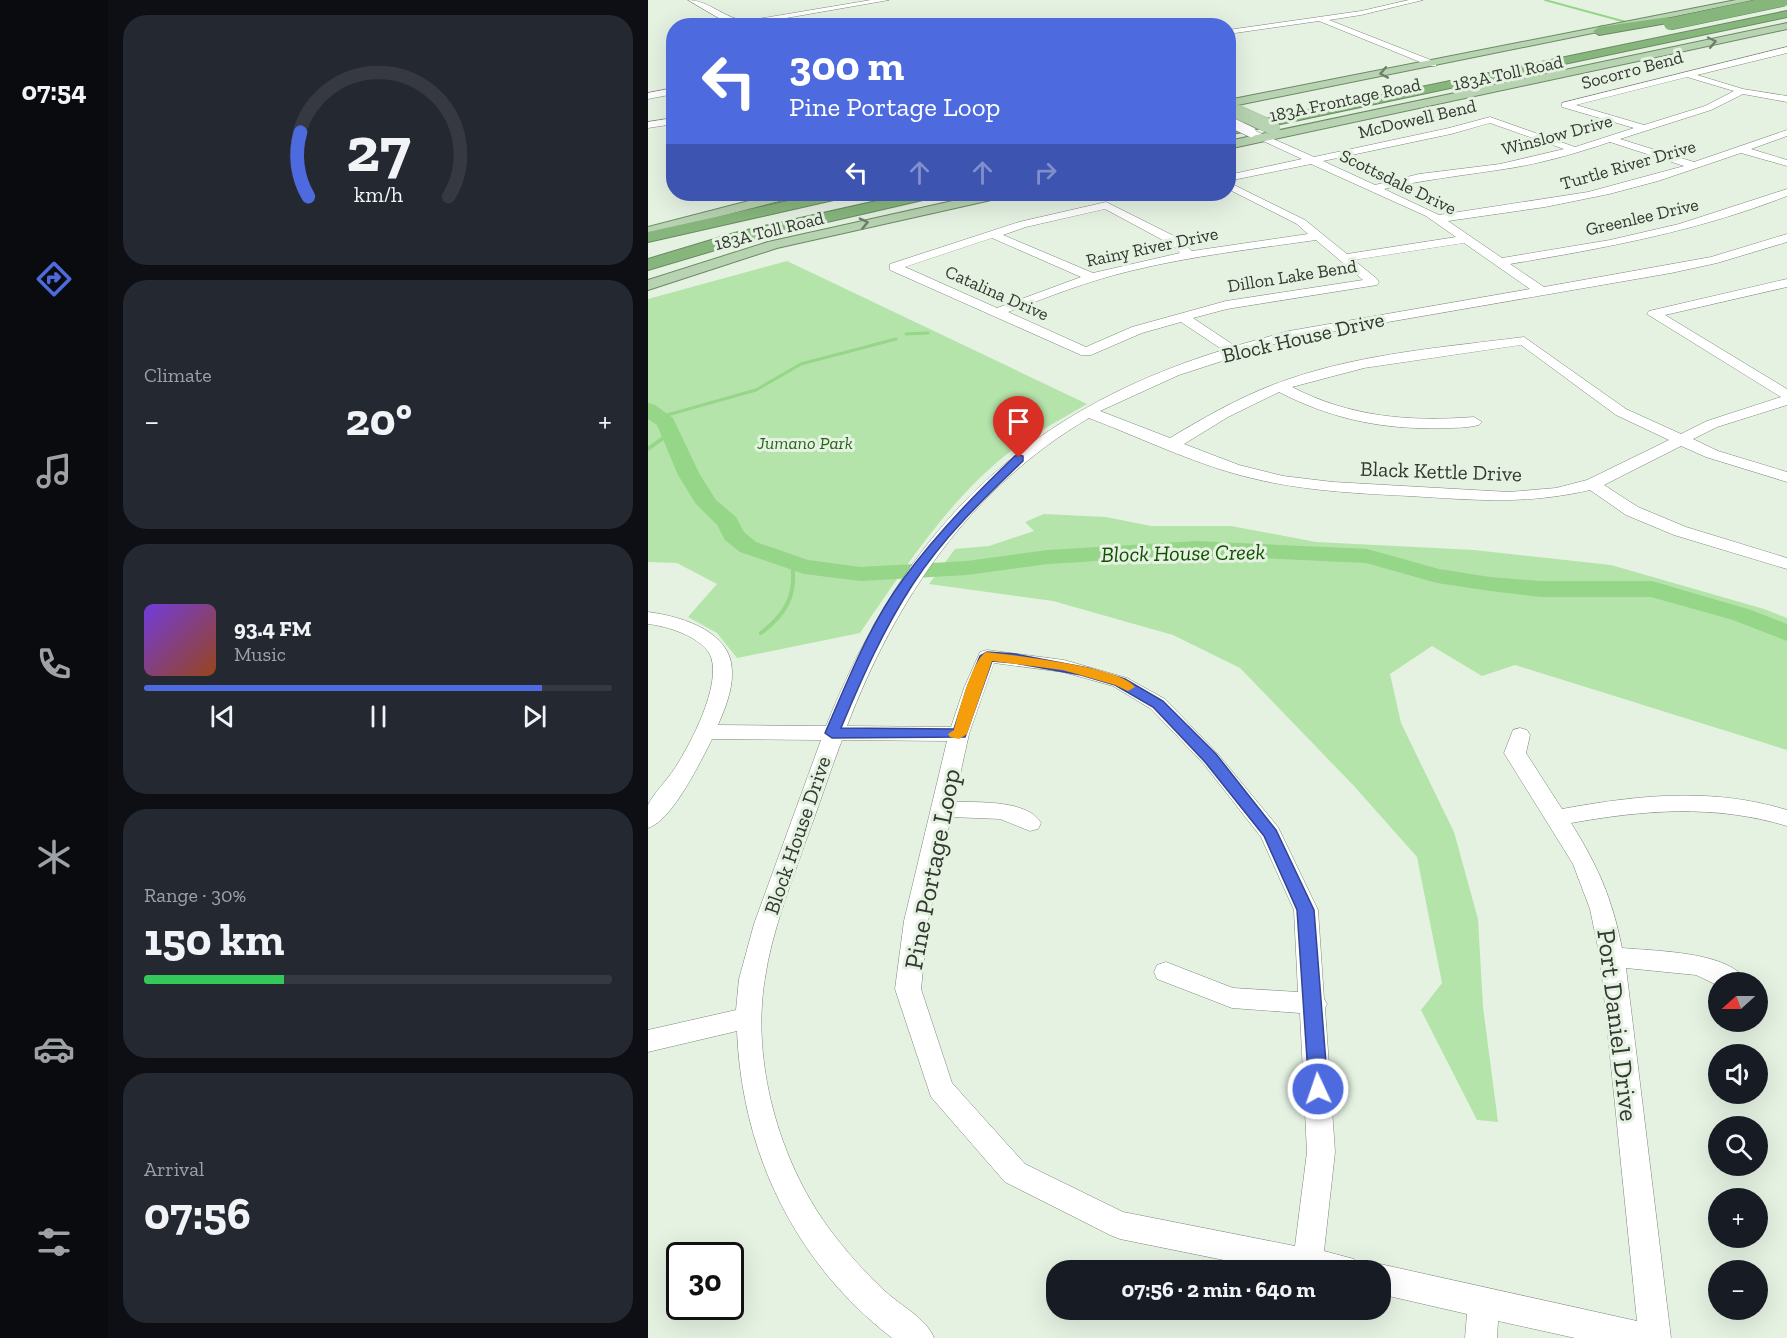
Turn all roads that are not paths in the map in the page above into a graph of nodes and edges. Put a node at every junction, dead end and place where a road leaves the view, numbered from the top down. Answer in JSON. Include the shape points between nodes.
{"nodes":[{"id":1,"x":692,"y":0,"type":"edge"},
{"id":2,"x":885,"y":0,"type":"edge"},
{"id":3,"x":1419,"y":0,"type":"edge"},
{"id":4,"x":1750,"y":0,"type":"edge"},
{"id":5,"x":1786,"y":2,"type":"edge"},
{"id":6,"x":1787,"y":14,"type":"edge"},
{"id":7,"x":728,"y":18,"type":"edge"},
{"id":8,"x":780,"y":18,"type":"edge"},
{"id":9,"x":1320,"y":19,"type":"junction"},
{"id":10,"x":1787,"y":26,"type":"edge"},
{"id":11,"x":1236,"y":31,"type":"edge"},
{"id":12,"x":1599,"y":31,"type":"junction"},
{"id":13,"x":1675,"y":49,"type":"junction"},
{"id":14,"x":1787,"y":50,"type":"edge"},
{"id":15,"x":1433,"y":64,"type":"junction"},
{"id":16,"x":1683,"y":74,"type":"junction"},
{"id":17,"x":1396,"y":84,"type":"junction"},
{"id":18,"x":1742,"y":91,"type":"junction"},
{"id":19,"x":666,"y":93,"type":"edge"},
{"id":20,"x":648,"y":96,"type":"edge"},
{"id":21,"x":1787,"y":99,"type":"edge"},
{"id":22,"x":1236,"y":111,"type":"edge"},
{"id":23,"x":1236,"y":111,"type":"edge"},
{"id":24,"x":1236,"y":112,"type":"edge"},
{"id":25,"x":1236,"y":113,"type":"edge"},
{"id":26,"x":666,"y":122,"type":"edge"},
{"id":27,"x":648,"y":125,"type":"edge"},
{"id":28,"x":1643,"y":128,"type":"junction"},
{"id":29,"x":1236,"y":132,"type":"edge"},
{"id":30,"x":1236,"y":132,"type":"edge"},
{"id":31,"x":1268,"y":132,"type":"junction"},
{"id":32,"x":1787,"y":133,"type":"edge"},
{"id":33,"x":1610,"y":139,"type":"junction"},
{"id":34,"x":1236,"y":142,"type":"edge"},
{"id":35,"x":1739,"y":149,"type":"junction"},
{"id":36,"x":1575,"y":150,"type":"junction"},
{"id":37,"x":1312,"y":159,"type":"junction"},
{"id":38,"x":1787,"y":163,"type":"edge"},
{"id":39,"x":1692,"y":165,"type":"junction"},
{"id":40,"x":1236,"y":176,"type":"edge"},
{"id":41,"x":1374,"y":188,"type":"junction"},
{"id":42,"x":1236,"y":189,"type":"edge"},
{"id":43,"x":1787,"y":192,"type":"edge"},
{"id":44,"x":765,"y":201,"type":"edge"},
{"id":45,"x":803,"y":201,"type":"edge"},
{"id":46,"x":828,"y":201,"type":"edge"},
{"id":47,"x":896,"y":201,"type":"edge"},
{"id":48,"x":969,"y":201,"type":"edge"},
{"id":49,"x":1438,"y":219,"type":"junction"},
{"id":50,"x":681,"y":225,"type":"junction"},
{"id":51,"x":648,"y":231,"type":"edge"},
{"id":52,"x":991,"y":234,"type":"junction"},
{"id":53,"x":1320,"y":236,"type":"junction"},
{"id":54,"x":648,"y":237,"type":"edge"},
{"id":55,"x":1787,"y":238,"type":"edge"},
{"id":56,"x":1468,"y":239,"type":"junction"},
{"id":57,"x":1189,"y":255,"type":"junction"},
{"id":58,"x":651,"y":258,"type":"edge"},
{"id":59,"x":1346,"y":258,"type":"junction"},
{"id":60,"x":1501,"y":262,"type":"junction"},
{"id":61,"x":1090,"y":278,"type":"junction"},
{"id":62,"x":1787,"y":283,"type":"edge"},
{"id":63,"x":648,"y":285,"type":"edge"},
{"id":64,"x":1770,"y":288,"type":"junction"},
{"id":65,"x":1541,"y":291,"type":"junction"},
{"id":66,"x":1787,"y":297,"type":"edge"},
{"id":67,"x":997,"y":312,"type":"junction"},
{"id":68,"x":1181,"y":316,"type":"junction"},
{"id":69,"x":1233,"y":350,"type":"junction"},
{"id":70,"x":1086,"y":352,"type":"joint"},
{"id":71,"x":1280,"y":387,"type":"junction"},
{"id":72,"x":1787,"y":396,"type":"edge"},
{"id":73,"x":1787,"y":400,"type":"edge"},
{"id":74,"x":1088,"y":412,"type":"junction"},
{"id":75,"x":1474,"y":422,"type":"dead end"},
{"id":76,"x":1678,"y":439,"type":"junction"},
{"id":77,"x":1172,"y":444,"type":"junction"},
{"id":78,"x":1787,"y":477,"type":"edge"},
{"id":79,"x":1593,"y":484,"type":"junction"},
{"id":80,"x":1787,"y":564,"type":"edge"},
{"id":81,"x":648,"y":618,"type":"edge"},
{"id":82,"x":706,"y":732,"type":"junction"},
{"id":83,"x":832,"y":733,"type":"junction"},
{"id":84,"x":959,"y":734,"type":"junction"},
{"id":85,"x":1520,"y":735,"type":"dead end"},
{"id":86,"x":942,"y":809,"type":"junction"},
{"id":87,"x":1557,"y":818,"type":"junction"},
{"id":88,"x":1787,"y":818,"type":"edge"},
{"id":89,"x":648,"y":820,"type":"edge"},
{"id":90,"x":1030,"y":823,"type":"dead end"},
{"id":91,"x":1612,"y":957,"type":"junction"},
{"id":92,"x":1166,"y":972,"type":"dead end"},
{"id":93,"x":1714,"y":972,"type":"edge"},
{"id":94,"x":1314,"y":1004,"type":"junction"},
{"id":95,"x":748,"y":1018,"type":"junction"},
{"id":96,"x":648,"y":1041,"type":"edge"},
{"id":97,"x":1298,"y":1260,"type":"edge"},
{"id":98,"x":1308,"y":1260,"type":"edge"},
{"id":99,"x":1391,"y":1283,"type":"edge"},
{"id":100,"x":1483,"y":1304,"type":"junction"},
{"id":101,"x":918,"y":1338,"type":"edge"},
{"id":102,"x":1481,"y":1338,"type":"edge"},
{"id":103,"x":1645,"y":1338,"type":"edge"},
{"id":104,"x":1655,"y":1338,"type":"edge"}],
"edges":[{"from":1,"to":7,"type":"street"},
{"from":2,"to":8,"type":"street"},
{"from":3,"to":9,"type":"street"},
{"from":4,"to":12,"type":"main road","name":"183A Frontage Road"},
{"from":5,"to":12,"type":"highway"},
{"from":5,"to":17,"type":"highway","name":"183A Toll Road"},
{"from":5,"to":17,"type":"highway","bridge":true},
{"from":6,"to":29,"type":"highway","name":"183A Toll Road"},
{"from":9,"to":11,"type":"street"},
{"from":9,"to":15,"type":"street"},
{"from":13,"to":10,"type":"main road","name":"183A Frontage Road","one_way":true},
{"from":12,"to":15,"type":"main road","name":"183A Frontage Road"},
{"from":13,"to":30,"type":"highway"},
{"from":13,"to":31,"type":"main road","name":"183A Frontage Road","via":[[1299,130]]},
{"from":14,"to":16,"type":"street","name":"Socorro Bend"},
{"from":15,"to":23,"type":"main road","name":"183A Frontage Road","one_way":true},
{"from":16,"to":18,"type":"street"},
{"from":16,"to":28,"type":"street","name":"Socorro Bend","via":[[1565,105]]},
{"from":17,"to":22,"type":"highway","name":"183A Toll Road"},
{"from":18,"to":21,"type":"street"},
{"from":18,"to":28,"type":"street","name":"Winslow Drive","via":[[1708,108]]},
{"from":19,"to":20,"type":"street"},
{"from":24,"to":31,"type":"main road","bridge":true},
{"from":25,"to":31,"type":"street","name":"Scottsdale Drive","bridge":true,"via":[[1251,132]]},
{"from":26,"to":27,"type":"street"},
{"from":28,"to":33,"type":"street","name":"Winslow Drive"},
{"from":31,"to":34,"type":"main road","name":"183A Frontage Road"},
{"from":31,"to":37,"type":"street","name":"Scottsdale Drive"},
{"from":32,"to":35,"type":"street","name":"Turtle River Drive"},
{"from":33,"to":36,"type":"street","name":"Winslow Drive"},
{"from":33,"to":39,"type":"street"},
{"from":35,"to":38,"type":"street"},
{"from":35,"to":39,"type":"street","name":"Turtle River Drive"},
{"from":36,"to":37,"type":"street","name":"McDowell Bend","via":[[1490,120]]},
{"from":36,"to":41,"type":"street","name":"Winslow Drive"},
{"from":37,"to":40,"type":"street","name":"McDowell Bend"},
{"from":37,"to":41,"type":"street","name":"Scottsdale Drive"},
{"from":39,"to":49,"type":"street","name":"Turtle River Drive","via":[[1609,191]]},
{"from":41,"to":49,"type":"street","name":"Scottsdale Drive"},
{"from":42,"to":53,"type":"street","name":"Dillon Lake Bend"},
{"from":43,"to":60,"type":"street","name":"Greenlee Drive","via":[[1705,222]]},
{"from":44,"to":50,"type":"main road"},
{"from":45,"to":50,"type":"highway"},
{"from":46,"to":58,"type":"highway","name":"183A Toll Road","via":[[785,210]]},
{"from":47,"to":58,"type":"highway","name":"183A Toll Road"},
{"from":63,"to":48,"type":"main road","one_way":true,"via":[[773,245]]},
{"from":49,"to":56,"type":"street","name":"Scottsdale Drive"},
{"from":50,"to":51,"type":"main road"},
{"from":50,"to":54,"type":"highway"},
{"from":52,"to":57,"type":"street","via":[[1106,205],[1176,242]]},
{"from":52,"to":61,"type":"street"},
{"from":52,"to":67,"type":"street","name":"Catalina Drive","via":[[894,267]]},
{"from":53,"to":57,"type":"street","name":"Rainy River Drive"},
{"from":53,"to":59,"type":"street","name":"Dillon Lake Bend"},
{"from":55,"to":65,"type":"street","name":"Block House Drive","via":[[1713,260]]},
{"from":56,"to":59,"type":"street"},
{"from":56,"to":60,"type":"street","name":"Scottsdale Drive"},
{"from":57,"to":61,"type":"street","name":"Rainy River Drive"},
{"from":59,"to":68,"type":"street","name":"Dillon Lake Bend","via":[[1373,282]]},
{"from":60,"to":65,"type":"street","name":"Scottsdale Drive"},
{"from":61,"to":67,"type":"street","name":"Rainy River Drive"},
{"from":62,"to":64,"type":"street"},
{"from":64,"to":66,"type":"street"},
{"from":64,"to":72,"type":"street","via":[[1654,314]]},
{"from":65,"to":69,"type":"street","name":"Block House Drive","via":[[1344,325]]},
{"from":67,"to":70,"type":"street","name":"Catalina Drive"},
{"from":68,"to":69,"type":"street"},
{"from":68,"to":70,"type":"street","name":"Dillon Lake Bend"},
{"from":69,"to":74,"type":"street","name":"Block House Drive","via":[[1153,379]]},
{"from":71,"to":75,"type":"street","via":[[1321,407],[1355,417],[1388,422]]},
{"from":71,"to":76,"type":"street","via":[[1355,365],[1524,341],[1621,412]]},
{"from":71,"to":77,"type":"street","via":[[1221,414]]},
{"from":73,"to":76,"type":"street","name":"Black Kettle Drive","via":[[1730,417]]},
{"from":74,"to":77,"type":"street","name":"Black Kettle Drive"},
{"from":74,"to":83,"type":"street","name":"Block House Drive","via":[[1019,458],[967,509],[908,581],[879,628]]},
{"from":76,"to":78,"type":"street"},
{"from":76,"to":79,"type":"street","name":"Black Kettle Drive"},
{"from":77,"to":79,"type":"street","name":"Black Kettle Drive","via":[[1233,468],[1282,481],[1333,487],[1509,497],[1556,493]]},
{"from":79,"to":80,"type":"street","via":[[1632,511],[1680,531]]},
{"from":81,"to":82,"type":"street","via":[[678,623],[701,635],[720,654],[723,685]]},
{"from":82,"to":83,"type":"street"},
{"from":82,"to":89,"type":"street","via":[[660,809]]},
{"from":83,"to":84,"type":"street"},
{"from":83,"to":95,"type":"street","name":"Block House Drive","via":[[757,957]]},
{"from":84,"to":86,"type":"street","name":"Pine Portage Loop"},
{"from":84,"to":94,"type":"street","name":"Pine Portage Loop","via":[[987,656],[1086,672],[1120,682],[1158,704],[1210,758],[1270,834],[1306,910]]},
{"from":85,"to":87,"type":"street","name":"Port Daniel Drive","via":[[1515,753]]},
{"from":86,"to":90,"type":"street","via":[[1003,812]]},
{"from":86,"to":97,"type":"street","name":"Pine Portage Loop","via":[[916,921],[908,989],[941,1089],[1015,1173],[1120,1226]]},
{"from":87,"to":88,"type":"street","via":[[1668,801],[1717,802]]},
{"from":87,"to":91,"type":"street","name":"Port Daniel Drive","via":[[1584,863]]},
{"from":91,"to":93,"type":"street","via":[[1700,965]]},
{"from":91,"to":104,"type":"street","name":"Port Daniel Drive"},
{"from":92,"to":94,"type":"street","via":[[1232,998]]},
{"from":94,"to":98,"type":"street","name":"Pine Portage Loop","via":[[1321,1152]]},
{"from":95,"to":96,"type":"street"},
{"from":95,"to":101,"type":"street","name":"Block House Drive","via":[[754,1082],[774,1160],[801,1212],[829,1253],[861,1289]]},
{"from":99,"to":100,"type":"street"},
{"from":100,"to":102,"type":"street"},
{"from":100,"to":103,"type":"street"}]}
